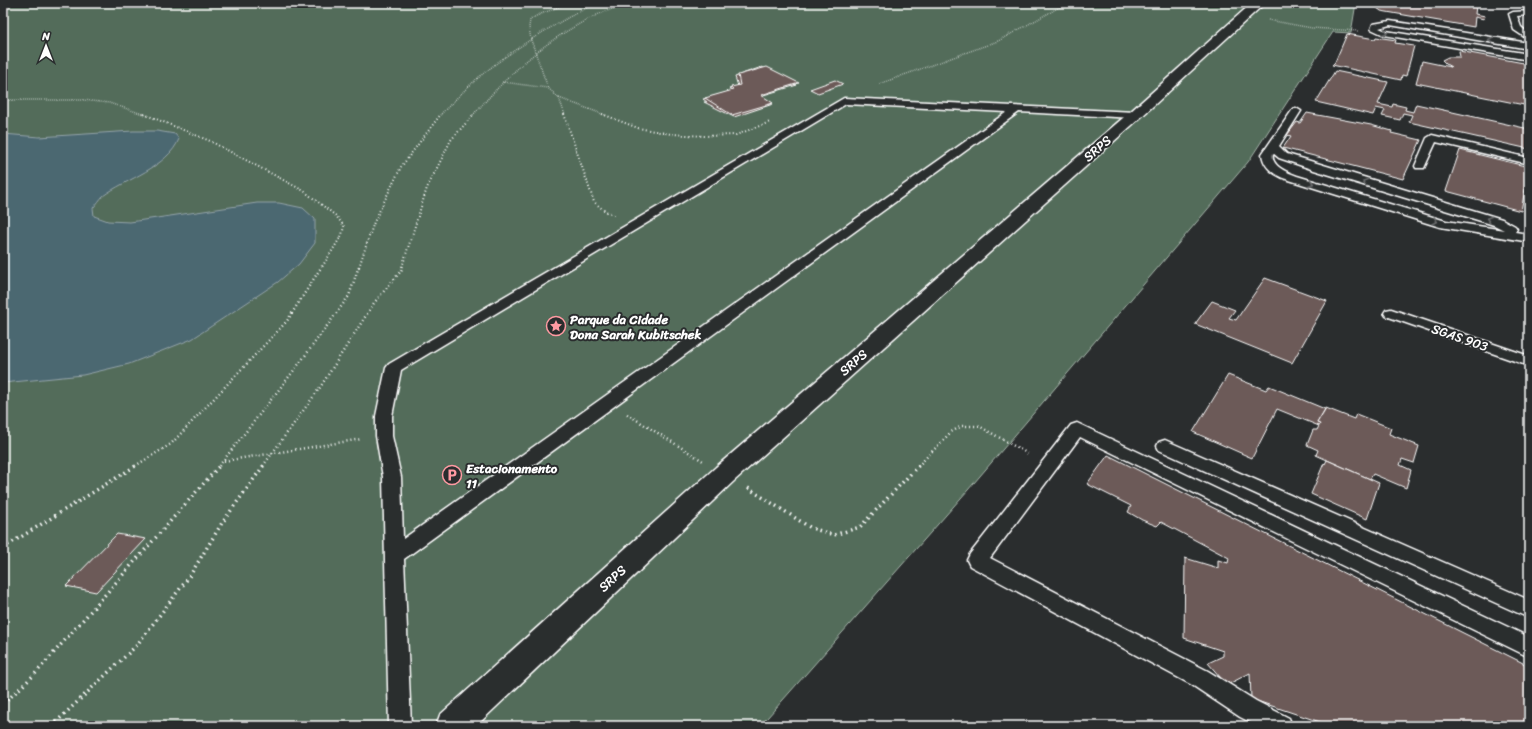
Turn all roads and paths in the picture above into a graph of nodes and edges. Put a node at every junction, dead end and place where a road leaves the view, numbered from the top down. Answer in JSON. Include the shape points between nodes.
{"nodes":[{"id":1,"x":568,"y":3,"type":"edge"},
{"id":2,"x":596,"y":3,"type":"edge"},
{"id":3,"x":629,"y":3,"type":"edge"},
{"id":4,"x":1067,"y":3,"type":"edge"},
{"id":5,"x":1251,"y":9,"type":"edge"},
{"id":6,"x":1529,"y":13,"type":"edge"},
{"id":7,"x":1384,"y":32,"type":"junction"},
{"id":8,"x":1529,"y":38,"type":"edge"},
{"id":9,"x":531,"y":40,"type":"junction"},
{"id":10,"x":1529,"y":46,"type":"edge"},
{"id":11,"x":536,"y":51,"type":"junction"},
{"id":12,"x":1529,"y":57,"type":"edge"},
{"id":13,"x":502,"y":82,"type":"junction"},
{"id":14,"x":878,"y":84,"type":"dead end"},
{"id":15,"x":548,"y":88,"type":"junction"},
{"id":16,"x":559,"y":98,"type":"junction"},
{"id":17,"x":3,"y":100,"type":"edge"},
{"id":18,"x":1016,"y":110,"type":"junction"},
{"id":19,"x":1296,"y":111,"type":"dead end"},
{"id":20,"x":1135,"y":115,"type":"junction"},
{"id":21,"x":773,"y":121,"type":"dead end"},
{"id":22,"x":1273,"y":147,"type":"junction"},
{"id":23,"x":1529,"y":162,"type":"edge"},
{"id":24,"x":1420,"y":166,"type":"dead end"},
{"id":25,"x":1318,"y":168,"type":"junction"},
{"id":26,"x":1293,"y":178,"type":"junction"},
{"id":27,"x":636,"y":224,"type":"junction"},
{"id":28,"x":1527,"y":238,"type":"edge"},
{"id":29,"x":1391,"y":313,"type":"dead end"},
{"id":30,"x":1529,"y":361,"type":"edge"},
{"id":31,"x":608,"y":402,"type":"junction"},
{"id":32,"x":384,"y":436,"type":"junction"},
{"id":33,"x":1165,"y":446,"type":"dead end"},
{"id":34,"x":273,"y":452,"type":"junction"},
{"id":35,"x":224,"y":461,"type":"junction"},
{"id":36,"x":1049,"y":466,"type":"junction"},
{"id":37,"x":725,"y":474,"type":"junction"},
{"id":38,"x":3,"y":548,"type":"edge"},
{"id":39,"x":395,"y":554,"type":"junction"},
{"id":40,"x":1529,"y":609,"type":"edge"},
{"id":41,"x":1529,"y":647,"type":"edge"},
{"id":42,"x":3,"y":704,"type":"edge"},
{"id":43,"x":52,"y":726,"type":"edge"},
{"id":44,"x":400,"y":726,"type":"edge"},
{"id":45,"x":452,"y":726,"type":"edge"},
{"id":46,"x":1281,"y":726,"type":"edge"}],
"edges":[{"from":1,"to":9,"type":"path","via":[[530,20]]},
{"from":2,"to":9,"type":"path"},
{"from":3,"to":11,"type":"path","via":[[582,22]]},
{"from":4,"to":14,"type":"path","via":[[998,41]]},
{"from":5,"to":7,"type":"path","via":[[1312,28]]},
{"from":5,"to":20,"type":"main road","name":"SRPS"},
{"from":6,"to":8,"type":"lane","via":[[1514,14],[1517,28]]},
{"from":10,"to":7,"type":"lane","one_way":true,"via":[[1404,25],[1376,26],[1375,29]]},
{"from":7,"to":12,"type":"lane","one_way":true},
{"from":9,"to":11,"type":"path"},
{"from":9,"to":35,"type":"path","via":[[483,74],[440,115],[401,167],[374,222],[349,296]]},
{"from":11,"to":13,"type":"path"},
{"from":11,"to":15,"type":"path"},
{"from":13,"to":15,"type":"path"},
{"from":13,"to":34,"type":"path","via":[[451,140],[427,188],[401,271],[374,303],[319,389]]},
{"from":15,"to":16,"type":"path"},
{"from":16,"to":21,"type":"path","via":[[638,128],[671,134],[736,135]]},
{"from":16,"to":27,"type":"path","via":[[594,202],[605,211]]},
{"from":17,"to":38,"type":"path","via":[[110,103],[143,114],[210,141],[304,190],[336,216],[344,226],[342,235],[287,321],[171,444]]},
{"from":18,"to":20,"type":"lane"},
{"from":18,"to":27,"type":"lane","via":[[844,101]]},
{"from":18,"to":31,"type":"lane"},
{"from":19,"to":22,"type":"lane"},
{"from":20,"to":37,"type":"main road","name":"SRPS"},
{"from":22,"to":25,"type":"lane","via":[[1283,156]]},
{"from":22,"to":26,"type":"lane","via":[[1267,154],[1270,165]]},
{"from":23,"to":24,"type":"lane","via":[[1432,138]]},
{"from":25,"to":26,"type":"lane","via":[[1293,168],[1289,171]]},
{"from":28,"to":25,"type":"lane","one_way":true,"via":[[1498,222]]},
{"from":26,"to":28,"type":"lane","one_way":true,"via":[[1444,224]]},
{"from":27,"to":32,"type":"lane","via":[[394,368],[384,416]]},
{"from":29,"to":30,"type":"lane","name":"SGAS 903"},
{"from":31,"to":37,"type":"path"},
{"from":31,"to":39,"type":"lane"},
{"from":32,"to":34,"type":"path"},
{"from":32,"to":39,"type":"lane","via":[[392,477]]},
{"from":33,"to":40,"type":"lane"},
{"from":34,"to":35,"type":"path"},
{"from":34,"to":43,"type":"path","via":[[222,524],[189,577],[136,646]]},
{"from":35,"to":42,"type":"path","via":[[35,674]]},
{"from":36,"to":37,"type":"path","via":[[979,426],[962,426],[951,432],[860,527],[834,535],[811,528]]},
{"from":36,"to":41,"type":"lane","via":[[1077,429]]},
{"from":36,"to":46,"type":"lane","via":[[977,560],[1200,678],[1248,709]]},
{"from":37,"to":45,"type":"main road","name":"SRPS"},
{"from":39,"to":44,"type":"lane"}]}
